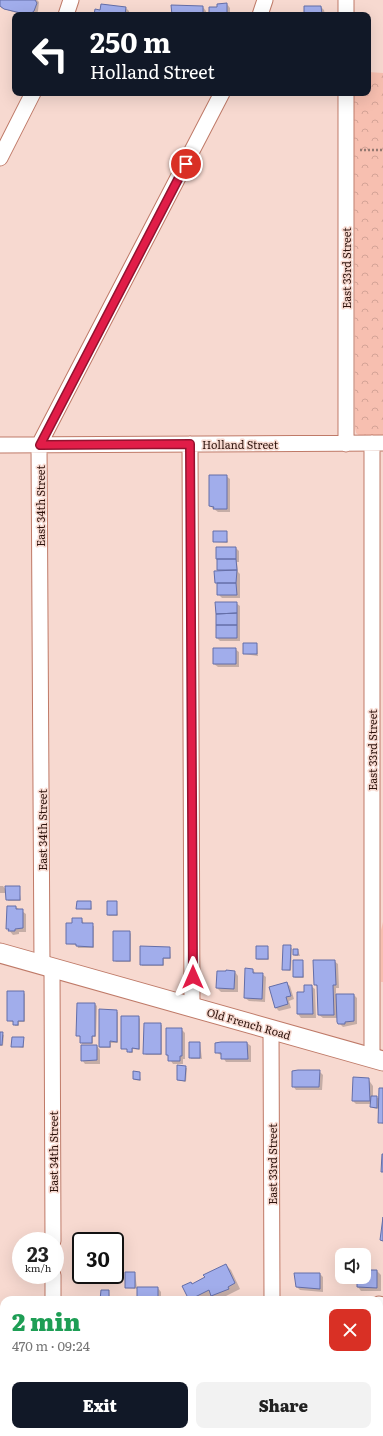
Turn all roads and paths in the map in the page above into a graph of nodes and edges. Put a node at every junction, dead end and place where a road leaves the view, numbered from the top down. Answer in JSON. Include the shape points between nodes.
{"nodes":[{"id":1,"x":71,"y":0,"type":"edge"},
{"id":2,"x":265,"y":0,"type":"edge"},
{"id":3,"x":346,"y":0,"type":"edge"},
{"id":4,"x":67,"y":12,"type":"edge"},
{"id":5,"x":261,"y":12,"type":"edge"},
{"id":6,"x":346,"y":12,"type":"edge"},
{"id":7,"x":31,"y":96,"type":"edge"},
{"id":8,"x":220,"y":96,"type":"edge"},
{"id":9,"x":346,"y":96,"type":"edge"},
{"id":10,"x":358,"y":150,"type":"dead end"},
{"id":11,"x":383,"y":150,"type":"edge"},
{"id":12,"x":0,"y":158,"type":"edge"},
{"id":13,"x":377,"y":443,"type":"edge"},
{"id":14,"x":190,"y":444,"type":"junction"},
{"id":15,"x":346,"y":444,"type":"junction"},
{"id":16,"x":0,"y":445,"type":"edge"},
{"id":17,"x":40,"y":445,"type":"junction"},
{"id":18,"x":378,"y":912,"type":"edge"},
{"id":19,"x":0,"y":952,"type":"edge"},
{"id":20,"x":47,"y":966,"type":"junction"},
{"id":21,"x":192,"y":1006,"type":"junction"},
{"id":22,"x":271,"y":1029,"type":"junction"},
{"id":23,"x":377,"y":1059,"type":"edge"},
{"id":24,"x":53,"y":1232,"type":"edge"},
{"id":25,"x":53,"y":1284,"type":"edge"},
{"id":26,"x":53,"y":1296,"type":"edge"},
{"id":27,"x":272,"y":1296,"type":"edge"}],
"edges":[{"from":1,"to":4,"type":"street"},
{"from":2,"to":5,"type":"street"},
{"from":3,"to":6,"type":"street"},
{"from":7,"to":12,"type":"street"},
{"from":8,"to":17,"type":"street","name":"East 34th Street"},
{"from":9,"to":15,"type":"street","name":"East 33rd Street"},
{"from":10,"to":11,"type":"path"},
{"from":13,"to":15,"type":"street","name":"Holland Street"},
{"from":13,"to":18,"type":"street","name":"East 33rd Street"},
{"from":14,"to":15,"type":"street","name":"Holland Street"},
{"from":14,"to":17,"type":"street","name":"Holland Street"},
{"from":14,"to":21,"type":"street"},
{"from":16,"to":17,"type":"street","name":"Holland Street"},
{"from":17,"to":20,"type":"street","name":"East 34th Street"},
{"from":18,"to":23,"type":"street","name":"East 33rd Street"},
{"from":19,"to":20,"type":"main road","name":"Old French Road"},
{"from":20,"to":21,"type":"main road","name":"Old French Road"},
{"from":20,"to":24,"type":"street","name":"East 34th Street"},
{"from":21,"to":22,"type":"main road","name":"Old French Road"},
{"from":22,"to":23,"type":"main road","name":"Old French Road"},
{"from":22,"to":27,"type":"street","name":"East 33rd Street"},
{"from":25,"to":26,"type":"street"}]}
